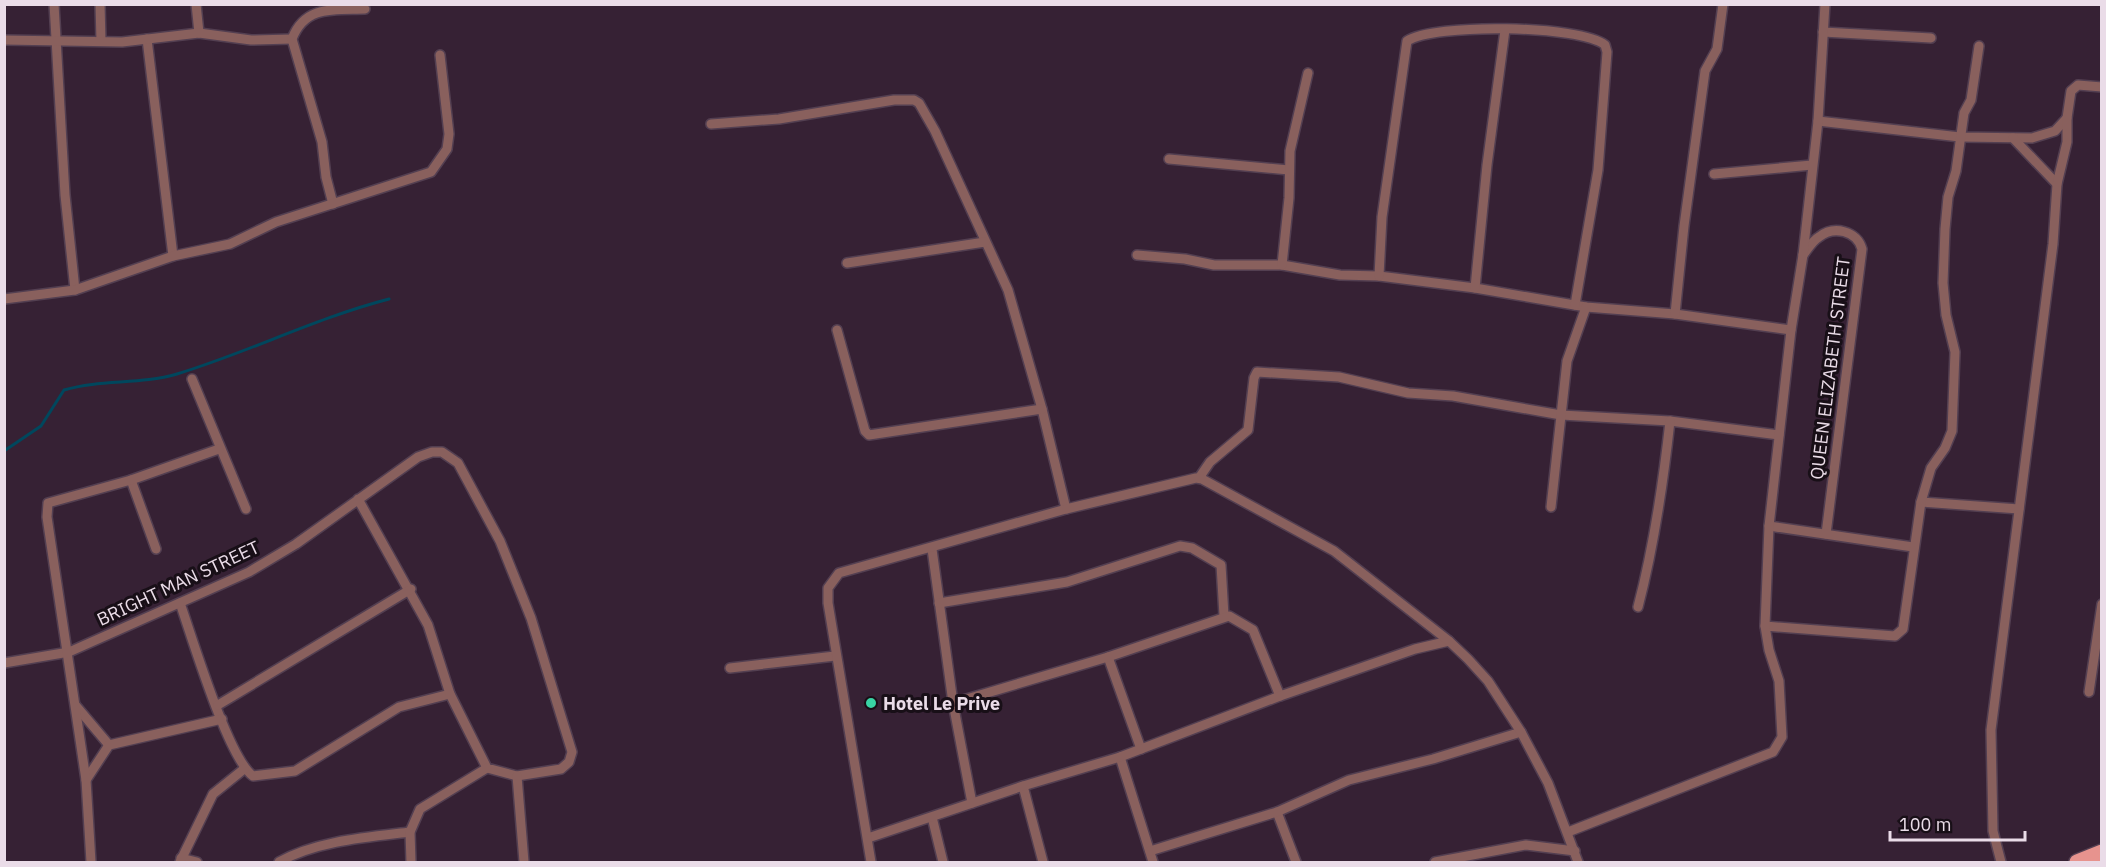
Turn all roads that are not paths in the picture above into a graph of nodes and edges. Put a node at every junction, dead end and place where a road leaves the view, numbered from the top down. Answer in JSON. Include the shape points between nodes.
{"nodes":[{"id":1,"x":54,"y":4,"type":"edge"},
{"id":2,"x":99,"y":4,"type":"edge"},
{"id":3,"x":196,"y":4,"type":"edge"},
{"id":4,"x":1723,"y":4,"type":"edge"},
{"id":5,"x":1825,"y":4,"type":"edge"},
{"id":6,"x":365,"y":9,"type":"dead end"},
{"id":7,"x":1505,"y":30,"type":"junction"},
{"id":8,"x":1823,"y":32,"type":"junction"},
{"id":9,"x":199,"y":33,"type":"junction"},
{"id":10,"x":1931,"y":38,"type":"dead end"},
{"id":11,"x":147,"y":39,"type":"junction"},
{"id":12,"x":292,"y":39,"type":"junction"},
{"id":13,"x":4,"y":40,"type":"edge"},
{"id":14,"x":56,"y":40,"type":"junction"},
{"id":15,"x":101,"y":41,"type":"junction"},
{"id":16,"x":1978,"y":46,"type":"dead end"},
{"id":17,"x":440,"y":55,"type":"dead end"},
{"id":18,"x":1308,"y":73,"type":"dead end"},
{"id":19,"x":2102,"y":87,"type":"edge"},
{"id":20,"x":2067,"y":118,"type":"junction"},
{"id":21,"x":1818,"y":121,"type":"junction"},
{"id":22,"x":711,"y":124,"type":"dead end"},
{"id":23,"x":1960,"y":137,"type":"junction"},
{"id":24,"x":2013,"y":138,"type":"junction"},
{"id":25,"x":1168,"y":159,"type":"dead end"},
{"id":26,"x":1812,"y":165,"type":"junction"},
{"id":27,"x":1289,"y":170,"type":"junction"},
{"id":28,"x":1714,"y":174,"type":"dead end"},
{"id":29,"x":2057,"y":184,"type":"junction"},
{"id":30,"x":333,"y":204,"type":"junction"},
{"id":31,"x":985,"y":242,"type":"junction"},
{"id":32,"x":1137,"y":255,"type":"dead end"},
{"id":33,"x":1803,"y":255,"type":"junction"},
{"id":34,"x":173,"y":256,"type":"junction"},
{"id":35,"x":847,"y":263,"type":"dead end"},
{"id":36,"x":1282,"y":265,"type":"junction"},
{"id":37,"x":1379,"y":276,"type":"junction"},
{"id":38,"x":1474,"y":288,"type":"junction"},
{"id":39,"x":75,"y":290,"type":"junction"},
{"id":40,"x":4,"y":298,"type":"edge"},
{"id":41,"x":1575,"y":305,"type":"junction"},
{"id":42,"x":1586,"y":307,"type":"junction"},
{"id":43,"x":1675,"y":314,"type":"junction"},
{"id":44,"x":837,"y":330,"type":"dead end"},
{"id":45,"x":1791,"y":330,"type":"junction"},
{"id":46,"x":192,"y":379,"type":"dead end"},
{"id":47,"x":1042,"y":409,"type":"junction"},
{"id":48,"x":1561,"y":415,"type":"junction"},
{"id":49,"x":1670,"y":422,"type":"junction"},
{"id":50,"x":1779,"y":435,"type":"junction"},
{"id":51,"x":219,"y":449,"type":"junction"},
{"id":52,"x":1199,"y":478,"type":"junction"},
{"id":53,"x":131,"y":480,"type":"junction"},
{"id":54,"x":358,"y":499,"type":"junction"},
{"id":55,"x":1921,"y":502,"type":"junction"},
{"id":56,"x":1551,"y":507,"type":"dead end"},
{"id":57,"x":246,"y":509,"type":"dead end"},
{"id":58,"x":1066,"y":509,"type":"junction"},
{"id":59,"x":2019,"y":509,"type":"junction"},
{"id":60,"x":1770,"y":526,"type":"junction"},
{"id":61,"x":1826,"y":534,"type":"junction"},
{"id":62,"x":1913,"y":547,"type":"junction"},
{"id":63,"x":156,"y":549,"type":"dead end"},
{"id":64,"x":932,"y":549,"type":"junction"},
{"id":65,"x":411,"y":589,"type":"junction"},
{"id":66,"x":180,"y":603,"type":"junction"},
{"id":67,"x":939,"y":603,"type":"junction"},
{"id":68,"x":2102,"y":604,"type":"edge"},
{"id":69,"x":1638,"y":607,"type":"dead end"},
{"id":70,"x":1224,"y":616,"type":"junction"},
{"id":71,"x":1766,"y":626,"type":"junction"},
{"id":72,"x":1449,"y":641,"type":"junction"},
{"id":73,"x":69,"y":652,"type":"junction"},
{"id":74,"x":835,"y":656,"type":"junction"},
{"id":75,"x":1108,"y":657,"type":"junction"},
{"id":76,"x":4,"y":663,"type":"edge"},
{"id":77,"x":730,"y":668,"type":"dead end"},
{"id":78,"x":2090,"y":693,"type":"dead end"},
{"id":79,"x":450,"y":694,"type":"junction"},
{"id":80,"x":1280,"y":696,"type":"junction"},
{"id":81,"x":953,"y":703,"type":"junction"},
{"id":82,"x":218,"y":705,"type":"junction"},
{"id":83,"x":76,"y":706,"type":"junction"},
{"id":84,"x":222,"y":718,"type":"junction"},
{"id":85,"x":1521,"y":732,"type":"junction"},
{"id":86,"x":109,"y":745,"type":"junction"},
{"id":87,"x":1141,"y":749,"type":"junction"},
{"id":88,"x":1120,"y":757,"type":"junction"},
{"id":89,"x":487,"y":768,"type":"junction"},
{"id":90,"x":244,"y":769,"type":"junction"},
{"id":91,"x":517,"y":776,"type":"junction"},
{"id":92,"x":86,"y":780,"type":"junction"},
{"id":93,"x":1023,"y":786,"type":"junction"},
{"id":94,"x":972,"y":803,"type":"junction"},
{"id":95,"x":1277,"y":812,"type":"junction"},
{"id":96,"x":932,"y":817,"type":"junction"},
{"id":97,"x":410,"y":832,"type":"junction"},
{"id":98,"x":1568,"y":832,"type":"junction"},
{"id":99,"x":867,"y":838,"type":"junction"},
{"id":100,"x":1150,"y":851,"type":"junction"},
{"id":101,"x":1575,"y":851,"type":"junction"},
{"id":102,"x":2102,"y":852,"type":"edge"},
{"id":103,"x":181,"y":860,"type":"edge"},
{"id":104,"x":91,"y":862,"type":"edge"},
{"id":105,"x":196,"y":862,"type":"edge"},
{"id":106,"x":279,"y":862,"type":"edge"},
{"id":107,"x":411,"y":862,"type":"edge"},
{"id":108,"x":524,"y":862,"type":"edge"},
{"id":109,"x":871,"y":862,"type":"edge"},
{"id":110,"x":944,"y":862,"type":"edge"},
{"id":111,"x":1042,"y":862,"type":"edge"},
{"id":112,"x":1153,"y":862,"type":"edge"},
{"id":113,"x":1296,"y":862,"type":"edge"},
{"id":114,"x":1435,"y":862,"type":"edge"},
{"id":115,"x":1578,"y":862,"type":"edge"},
{"id":116,"x":2001,"y":862,"type":"edge"},
{"id":117,"x":2077,"y":862,"type":"edge"}],
"edges":[{"from":1,"to":14,"type":"street"},
{"from":2,"to":15,"type":"street"},
{"from":3,"to":9,"type":"street"},
{"from":4,"to":43,"type":"street","via":[[1717,49],[1705,71]]},
{"from":5,"to":8,"type":"street"},
{"from":6,"to":12,"type":"street","via":[[329,10],[308,16],[297,26]]},
{"from":7,"to":37,"type":"street","via":[[1464,29],[1407,41],[1382,217]]},
{"from":7,"to":38,"type":"street"},
{"from":7,"to":41,"type":"street","via":[[1588,36],[1605,45],[1607,52],[1598,170]]},
{"from":8,"to":10,"type":"street"},
{"from":8,"to":21,"type":"street"},
{"from":9,"to":11,"type":"street"},
{"from":9,"to":12,"type":"street","via":[[244,40]]},
{"from":11,"to":15,"type":"street"},
{"from":11,"to":34,"type":"street"},
{"from":12,"to":30,"type":"street","via":[[322,142]]},
{"from":13,"to":14,"type":"street"},
{"from":14,"to":15,"type":"street"},
{"from":14,"to":39,"type":"street"},
{"from":16,"to":23,"type":"street","via":[[1971,100],[1964,113]]},
{"from":17,"to":30,"type":"street","via":[[449,134],[441,161],[431,172]]},
{"from":18,"to":27,"type":"street","via":[[1292,138]]},
{"from":19,"to":20,"type":"street","via":[[2074,87]]},
{"from":20,"to":24,"type":"street","via":[[2046,135]]},
{"from":20,"to":29,"type":"street","via":[[2067,142]]},
{"from":21,"to":23,"type":"street"},
{"from":21,"to":26,"type":"street"},
{"from":22,"to":31,"type":"street","via":[[780,119],[914,100],[935,131]]},
{"from":23,"to":24,"type":"street"},
{"from":23,"to":55,"type":"street","via":[[1948,196],[1943,283],[1954,352],[1952,431],[1945,448],[1934,460]]},
{"from":24,"to":29,"type":"street"},
{"from":25,"to":27,"type":"street"},
{"from":26,"to":28,"type":"street"},
{"from":26,"to":33,"type":"street"},
{"from":27,"to":36,"type":"street"},
{"from":29,"to":59,"type":"street"},
{"from":30,"to":34,"type":"street","via":[[276,222],[230,244]]},
{"from":31,"to":35,"type":"street"},
{"from":31,"to":47,"type":"street","via":[[1008,290]]},
{"from":32,"to":36,"type":"street","via":[[1214,265]]},
{"from":33,"to":45,"type":"street"},
{"from":33,"to":61,"type":"street","name":"QUEEN ELIZABETH STREET","via":[[1815,240],[1830,232],[1853,234],[1862,249]]},
{"from":34,"to":39,"type":"street"},
{"from":36,"to":37,"type":"street","via":[[1340,275]]},
{"from":37,"to":38,"type":"street"},
{"from":38,"to":41,"type":"street"},
{"from":39,"to":40,"type":"street"},
{"from":41,"to":42,"type":"street"},
{"from":42,"to":43,"type":"street"},
{"from":42,"to":48,"type":"street","via":[[1567,361]]},
{"from":43,"to":45,"type":"street"},
{"from":44,"to":47,"type":"street","via":[[869,435]]},
{"from":45,"to":50,"type":"street"},
{"from":46,"to":51,"type":"street"},
{"from":47,"to":58,"type":"street"},
{"from":48,"to":49,"type":"street"},
{"from":48,"to":52,"type":"street","via":[[1453,396],[1408,393],[1339,377],[1257,372],[1248,430],[1210,462]]},
{"from":48,"to":56,"type":"street"},
{"from":49,"to":50,"type":"street"},
{"from":49,"to":69,"type":"street","via":[[1662,498]]},
{"from":50,"to":60,"type":"street"},
{"from":51,"to":53,"type":"street"},
{"from":51,"to":57,"type":"street"},
{"from":52,"to":58,"type":"street"},
{"from":52,"to":72,"type":"street","via":[[1334,551]]},
{"from":53,"to":63,"type":"street"},
{"from":53,"to":73,"type":"street","via":[[48,503]]},
{"from":54,"to":65,"type":"street"},
{"from":54,"to":66,"type":"street","name":"BRIGHT MAN STREET","via":[[268,561]]},
{"from":54,"to":91,"type":"street","name":"BRIGHT MAN STREET","via":[[418,457],[442,452],[458,463],[500,542],[531,618],[572,752],[561,769]]},
{"from":55,"to":59,"type":"street"},
{"from":55,"to":62,"type":"street"},
{"from":58,"to":64,"type":"street"},
{"from":59,"to":116,"type":"street","via":[[1991,730],[1993,831]]},
{"from":60,"to":61,"type":"street"},
{"from":60,"to":71,"type":"street"},
{"from":61,"to":62,"type":"street"},
{"from":62,"to":71,"type":"street","via":[[1903,629],[1896,636]]},
{"from":64,"to":67,"type":"street"},
{"from":64,"to":74,"type":"street","via":[[839,573],[832,580],[828,603]]},
{"from":65,"to":79,"type":"street","via":[[429,625]]},
{"from":65,"to":82,"type":"street"},
{"from":66,"to":73,"type":"street","name":"BRIGHT MAN STREET"},
{"from":66,"to":82,"type":"street"},
{"from":67,"to":70,"type":"street","via":[[1067,582],[1180,546],[1192,548],[1221,565]]},
{"from":67,"to":81,"type":"street"},
{"from":68,"to":78,"type":"street"},
{"from":70,"to":75,"type":"street"},
{"from":70,"to":80,"type":"street","via":[[1253,630]]},
{"from":71,"to":98,"type":"street","via":[[1779,681],[1782,737],[1773,752]]},
{"from":72,"to":80,"type":"street"},
{"from":72,"to":85,"type":"street","via":[[1488,681]]},
{"from":73,"to":76,"type":"street","name":"BRIGHT MAN STREET"},
{"from":73,"to":83,"type":"street"},
{"from":74,"to":77,"type":"street"},
{"from":74,"to":99,"type":"street"},
{"from":75,"to":81,"type":"street"},
{"from":75,"to":87,"type":"street"},
{"from":79,"to":89,"type":"street"},
{"from":79,"to":90,"type":"street","via":[[399,707],[295,771],[253,776]]},
{"from":80,"to":87,"type":"street"},
{"from":81,"to":94,"type":"street"},
{"from":82,"to":84,"type":"street"},
{"from":83,"to":86,"type":"street"},
{"from":83,"to":92,"type":"street"},
{"from":84,"to":86,"type":"street"},
{"from":84,"to":90,"type":"street"},
{"from":85,"to":95,"type":"street","via":[[1349,780]]},
{"from":85,"to":98,"type":"street"},
{"from":86,"to":92,"type":"street"},
{"from":87,"to":88,"type":"street"},
{"from":88,"to":93,"type":"street"},
{"from":88,"to":100,"type":"street"},
{"from":89,"to":91,"type":"street"},
{"from":89,"to":97,"type":"street","via":[[420,809]]},
{"from":90,"to":103,"type":"street","via":[[213,794]]},
{"from":91,"to":108,"type":"street"},
{"from":92,"to":104,"type":"street"},
{"from":93,"to":94,"type":"street"},
{"from":93,"to":111,"type":"street"},
{"from":94,"to":96,"type":"street"},
{"from":95,"to":100,"type":"street"},
{"from":95,"to":113,"type":"street"},
{"from":96,"to":99,"type":"street"},
{"from":96,"to":110,"type":"street"},
{"from":97,"to":106,"type":"street","via":[[361,838],[292,855]]},
{"from":97,"to":107,"type":"street"},
{"from":98,"to":101,"type":"street"},
{"from":99,"to":109,"type":"street"},
{"from":100,"to":112,"type":"street"},
{"from":101,"to":114,"type":"street","via":[[1526,845]]},
{"from":101,"to":115,"type":"street"},
{"from":102,"to":117,"type":"main road"},
{"from":103,"to":105,"type":"street"}]}
